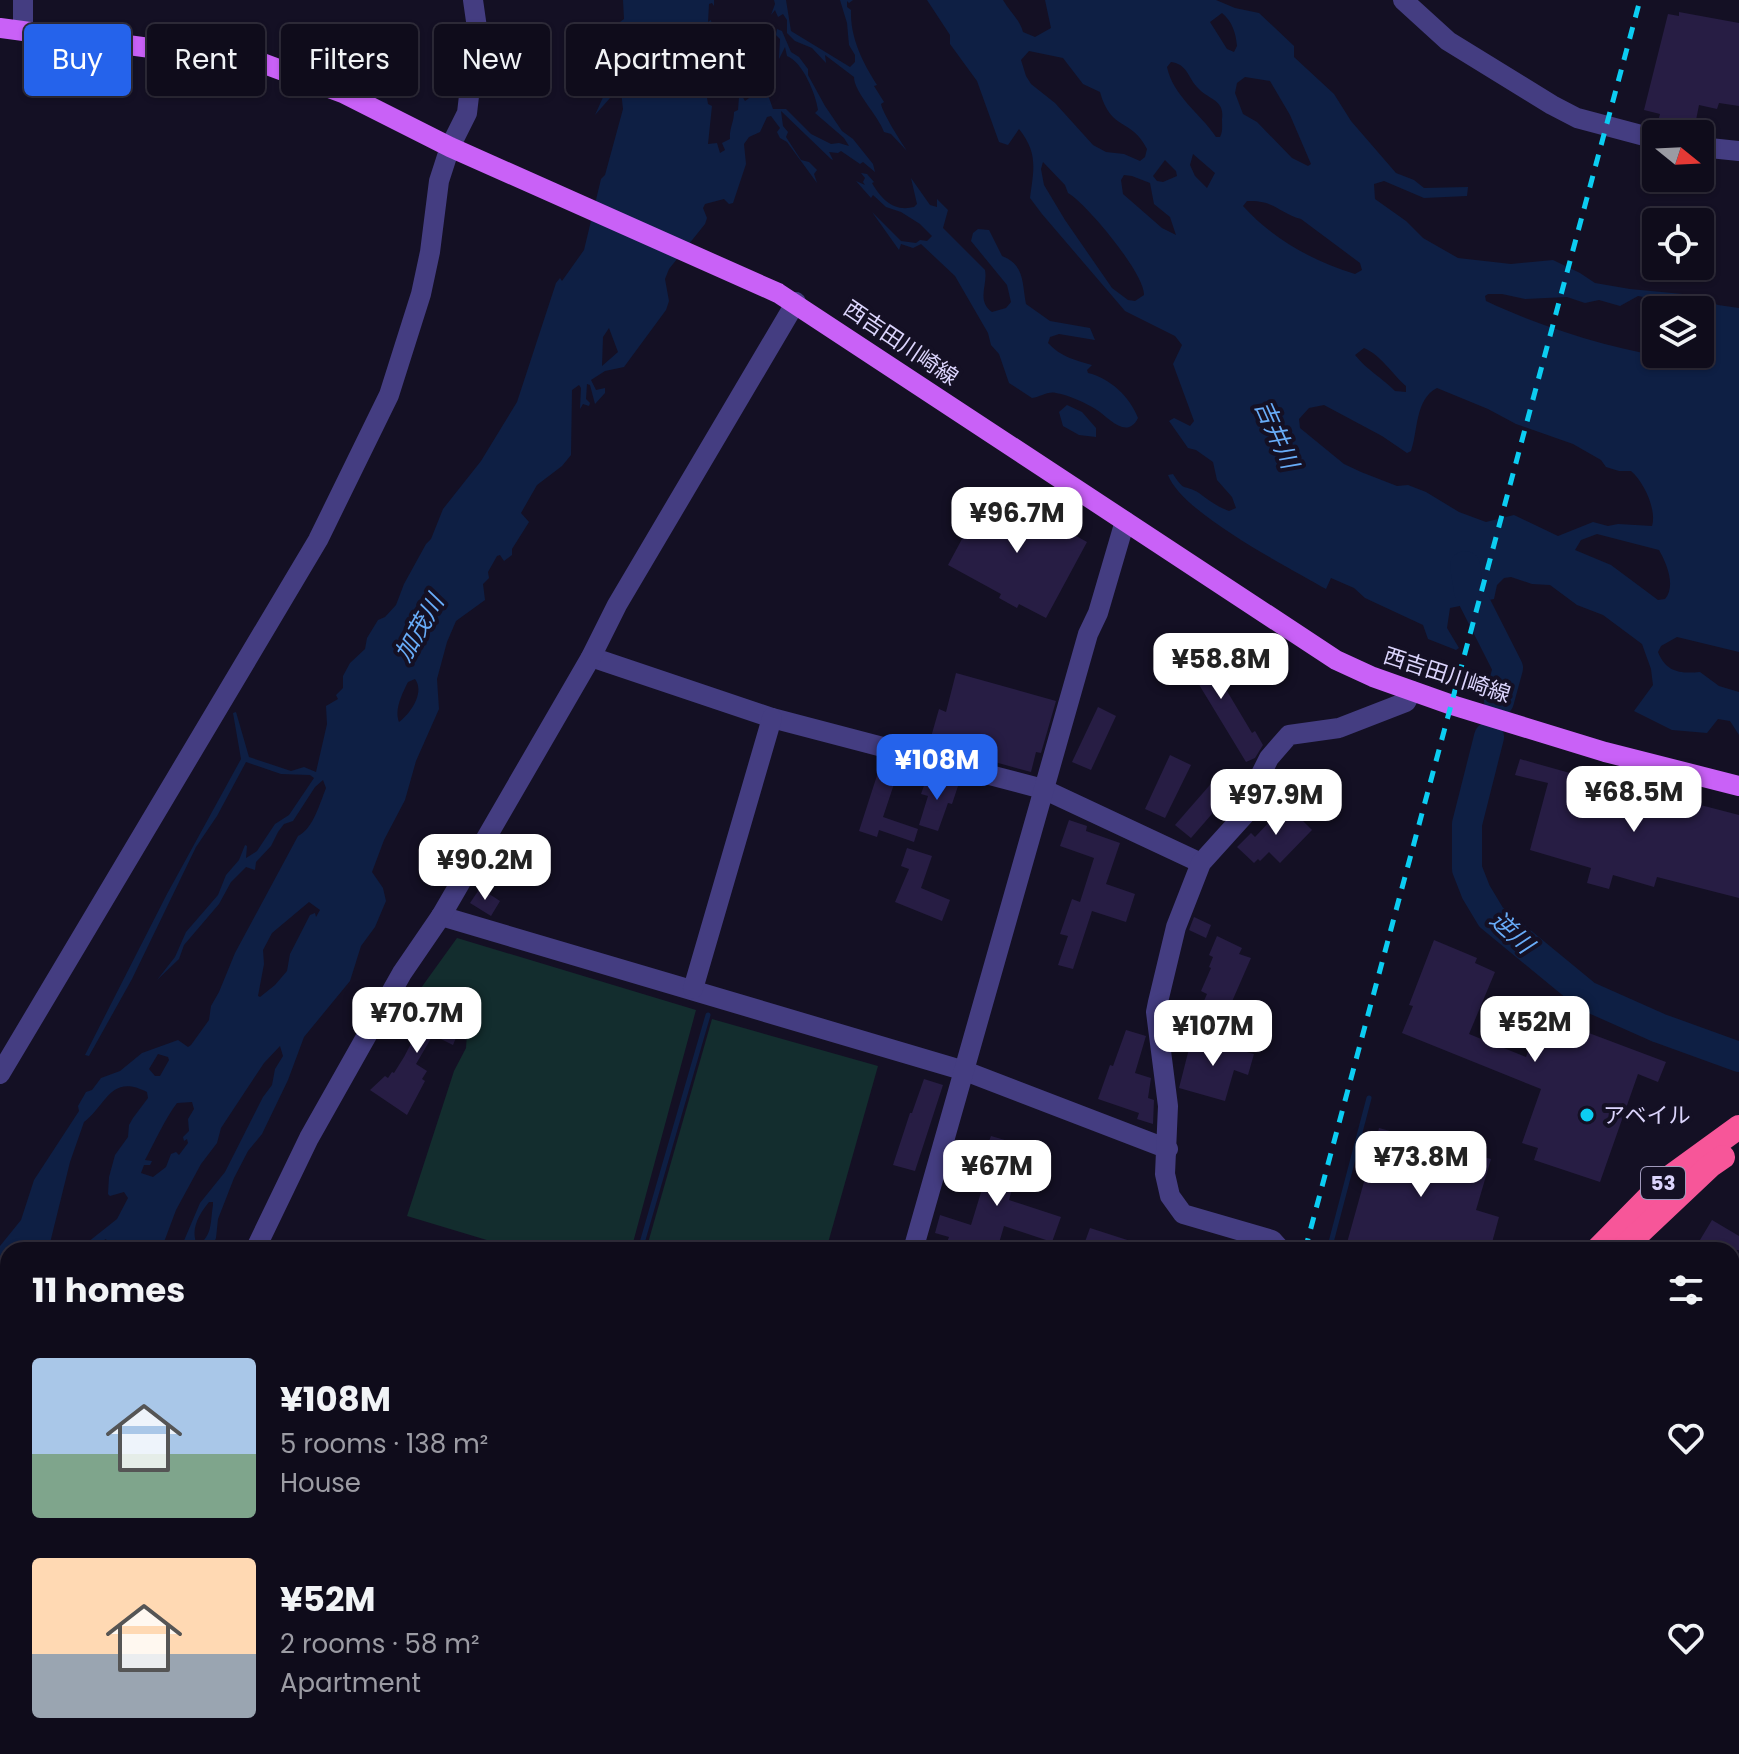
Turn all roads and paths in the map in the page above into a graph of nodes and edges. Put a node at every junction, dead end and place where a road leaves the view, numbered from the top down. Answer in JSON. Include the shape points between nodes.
{"nodes":[{"id":1,"x":23,"y":0,"type":"edge"},
{"id":2,"x":473,"y":0,"type":"edge"},
{"id":3,"x":1403,"y":0,"type":"edge"},
{"id":4,"x":0,"y":28,"type":"edge"},
{"id":5,"x":23,"y":31,"type":"junction"},
{"id":6,"x":1642,"y":135,"type":"edge"},
{"id":7,"x":450,"y":147,"type":"junction"},
{"id":8,"x":1714,"y":148,"type":"edge"},
{"id":9,"x":1739,"y":151,"type":"edge"},
{"id":10,"x":787,"y":298,"type":"junction"},
{"id":11,"x":1125,"y":521,"type":"junction"},
{"id":12,"x":591,"y":657,"type":"junction"},
{"id":13,"x":1412,"y":691,"type":"junction"},
{"id":14,"x":772,"y":718,"type":"junction"},
{"id":15,"x":1739,"y":786,"type":"edge"},
{"id":16,"x":1043,"y":789,"type":"junction"},
{"id":17,"x":1201,"y":863,"type":"junction"},
{"id":18,"x":441,"y":916,"type":"junction"},
{"id":19,"x":693,"y":989,"type":"junction"},
{"id":20,"x":965,"y":1071,"type":"junction"},
{"id":21,"x":0,"y":1074,"type":"edge"},
{"id":22,"x":1739,"y":1127,"type":"edge"},
{"id":23,"x":1739,"y":1147,"type":"edge"},
{"id":24,"x":1168,"y":1149,"type":"junction"},
{"id":25,"x":259,"y":1242,"type":"edge"},
{"id":26,"x":915,"y":1242,"type":"edge"},
{"id":27,"x":1274,"y":1242,"type":"edge"},
{"id":28,"x":1605,"y":1242,"type":"edge"},
{"id":29,"x":1629,"y":1242,"type":"edge"}],
"edges":[{"from":1,"to":5,"type":"street"},
{"from":2,"to":7,"type":"street","via":[[477,28],[467,113]]},
{"from":3,"to":6,"type":"street","via":[[1448,41],[1552,105],[1577,118]]},
{"from":4,"to":5,"type":"main road","name":"西吉田川崎線"},
{"from":5,"to":7,"type":"main road","name":"西吉田川崎線","via":[[262,63],[343,93]]},
{"from":7,"to":10,"type":"main road","name":"西吉田川崎線"},
{"from":7,"to":21,"type":"street","via":[[416,309],[389,395],[348,481]]},
{"from":8,"to":9,"type":"street"},
{"from":10,"to":11,"type":"main road","name":"西吉田川崎線"},
{"from":10,"to":12,"type":"street"},
{"from":11,"to":13,"type":"main road","name":"西吉田川崎線","via":[[1336,660]]},
{"from":11,"to":16,"type":"street"},
{"from":12,"to":14,"type":"street"},
{"from":12,"to":18,"type":"street"},
{"from":13,"to":15,"type":"main road","name":"西吉田川崎線","via":[[1605,752]]},
{"from":13,"to":17,"type":"street","via":[[1406,702],[1339,728],[1289,735],[1269,758],[1248,811]]},
{"from":14,"to":16,"type":"street"},
{"from":14,"to":19,"type":"street"},
{"from":16,"to":17,"type":"street"},
{"from":16,"to":20,"type":"street"},
{"from":17,"to":24,"type":"street","via":[[1176,927],[1156,1012]]},
{"from":18,"to":19,"type":"street"},
{"from":18,"to":25,"type":"street","via":[[402,973],[317,1124]]},
{"from":19,"to":20,"type":"street"},
{"from":20,"to":24,"type":"street"},
{"from":20,"to":26,"type":"street"},
{"from":22,"to":28,"type":"highway","number":"53","via":[[1666,1180]]},
{"from":23,"to":29,"type":"highway","number":"53","via":[[1710,1166]]},
{"from":24,"to":27,"type":"street","via":[[1167,1186],[1183,1214]]}]}
